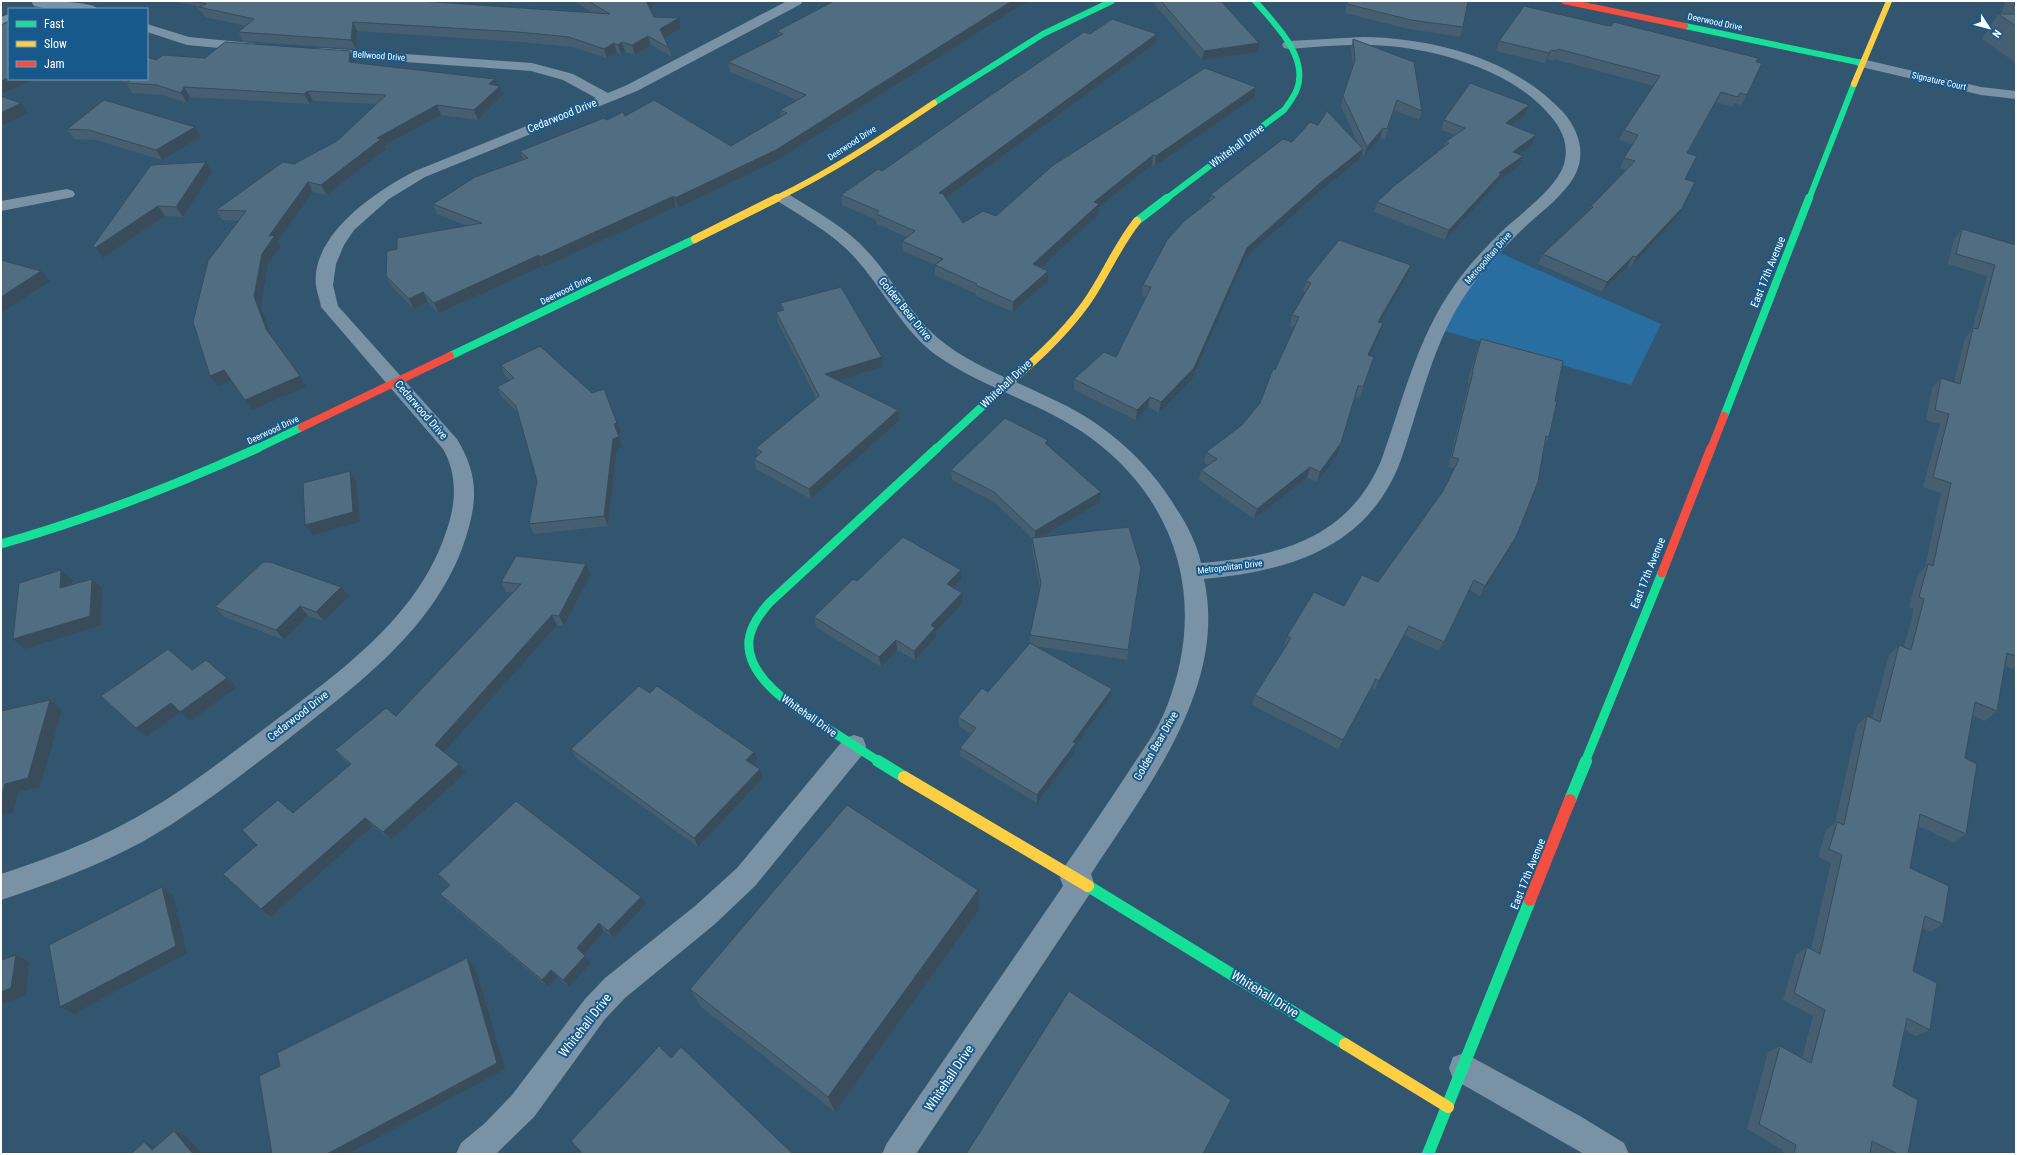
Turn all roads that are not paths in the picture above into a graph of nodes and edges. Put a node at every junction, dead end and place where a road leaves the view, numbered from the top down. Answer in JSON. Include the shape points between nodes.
{"nodes":[{"id":1,"x":797,"y":1,"type":"edge"},
{"id":2,"x":1112,"y":1,"type":"edge"},
{"id":3,"x":1255,"y":1,"type":"edge"},
{"id":4,"x":1564,"y":1,"type":"edge"},
{"id":5,"x":1889,"y":1,"type":"edge"},
{"id":6,"x":39,"y":2,"type":"edge"},
{"id":7,"x":28,"y":8,"type":"edge"},
{"id":8,"x":84,"y":8,"type":"edge"},
{"id":9,"x":148,"y":28,"type":"edge"},
{"id":10,"x":1289,"y":45,"type":"junction"},
{"id":11,"x":260,"y":48,"type":"edge"},
{"id":12,"x":308,"y":51,"type":"edge"},
{"id":13,"x":1862,"y":63,"type":"junction"},
{"id":14,"x":2016,"y":95,"type":"edge"},
{"id":15,"x":607,"y":98,"type":"junction"},
{"id":16,"x":67,"y":194,"type":"dead end"},
{"id":17,"x":782,"y":197,"type":"junction"},
{"id":18,"x":1,"y":206,"type":"edge"},
{"id":19,"x":397,"y":382,"type":"junction"},
{"id":20,"x":1006,"y":384,"type":"junction"},
{"id":21,"x":1,"y":544,"type":"edge"},
{"id":22,"x":1193,"y":572,"type":"junction"},
{"id":23,"x":854,"y":746,"type":"junction"},
{"id":24,"x":1077,"y":881,"type":"junction"},
{"id":25,"x":1,"y":887,"type":"edge"},
{"id":26,"x":1464,"y":1068,"type":"junction"},
{"id":27,"x":1448,"y":1107,"type":"junction"},
{"id":28,"x":1433,"y":1152,"type":"edge"},
{"id":29,"x":472,"y":1154,"type":"edge"},
{"id":30,"x":898,"y":1154,"type":"edge"},
{"id":31,"x":1613,"y":1154,"type":"edge"}],
"edges":[{"from":1,"to":15,"type":"street","name":"Cedarwood Drive","via":[[640,84]]},
{"from":2,"to":17,"type":"street","name":"Deerwood Drive","via":[[1081,13],[1040,34],[829,170]]},
{"from":3,"to":10,"type":"street","name":"Whitehall Drive"},
{"from":4,"to":13,"type":"street","name":"Deerwood Drive"},
{"from":5,"to":13,"type":"street","name":"East 17th Avenue"},
{"from":6,"to":7,"type":"street"},
{"from":6,"to":8,"type":"street"},
{"from":9,"to":11,"type":"street","via":[[187,41]]},
{"from":10,"to":20,"type":"street","name":"Whitehall Drive","via":[[1298,67],[1299,80],[1294,96],[1284,110],[1140,218],[1125,234],[1078,315]]},
{"from":10,"to":22,"type":"street","name":"Metropolitan Drive","via":[[1340,41],[1393,43],[1444,52],[1488,67],[1525,86],[1549,105],[1567,129],[1574,146],[1574,157],[1571,170],[1564,180],[1493,250],[1466,282],[1446,312],[1424,358],[1384,476],[1364,509],[1335,534],[1300,552],[1262,564]]},
{"from":12,"to":15,"type":"street","name":"Bellwood Drive","via":[[532,67],[568,77]]},
{"from":13,"to":14,"type":"street","name":"Signature Court","via":[[1981,91]]},
{"from":13,"to":26,"type":"street","name":"East 17th Avenue","via":[[1692,498]]},
{"from":15,"to":19,"type":"street","name":"Cedarwood Drive","via":[[406,181],[364,211],[339,238],[325,271],[328,302],[334,313]]},
{"from":16,"to":18,"type":"street"},
{"from":17,"to":19,"type":"street","name":"Deerwood Drive"},
{"from":17,"to":20,"type":"street","name":"Golden Bear Drive","via":[[857,249],[921,330],[939,348]]},
{"from":19,"to":21,"type":"street","name":"Deerwood Drive","via":[[179,485],[87,520]]},
{"from":19,"to":25,"type":"street","name":"Cedarwood Drive","via":[[450,444],[461,464],[464,486],[464,508],[458,534],[443,570],[416,610],[351,674],[216,780],[172,810],[79,860]]},
{"from":20,"to":22,"type":"street","name":"Golden Bear Drive","via":[[1071,415],[1131,462],[1163,501],[1174,519],[1188,552]]},
{"from":20,"to":23,"type":"street","name":"Whitehall Drive","via":[[794,578],[768,603],[753,624],[749,646],[764,682],[787,703]]},
{"from":22,"to":24,"type":"street","name":"Golden Bear Drive","via":[[1199,606],[1198,622],[1195,653],[1184,693],[1166,734]]},
{"from":23,"to":24,"type":"street","name":"Whitehall Drive"},
{"from":23,"to":29,"type":"street","name":"Whitehall Drive","via":[[746,877],[705,915],[615,988],[595,1009],[523,1106]]},
{"from":24,"to":27,"type":"street","name":"Whitehall Drive","via":[[1152,924]]},
{"from":24,"to":30,"type":"street","name":"Whitehall Drive"},
{"from":26,"to":27,"type":"street","name":"East 17th Avenue"},
{"from":26,"to":31,"type":"street"},
{"from":27,"to":28,"type":"street","name":"East 17th Avenue"}]}
